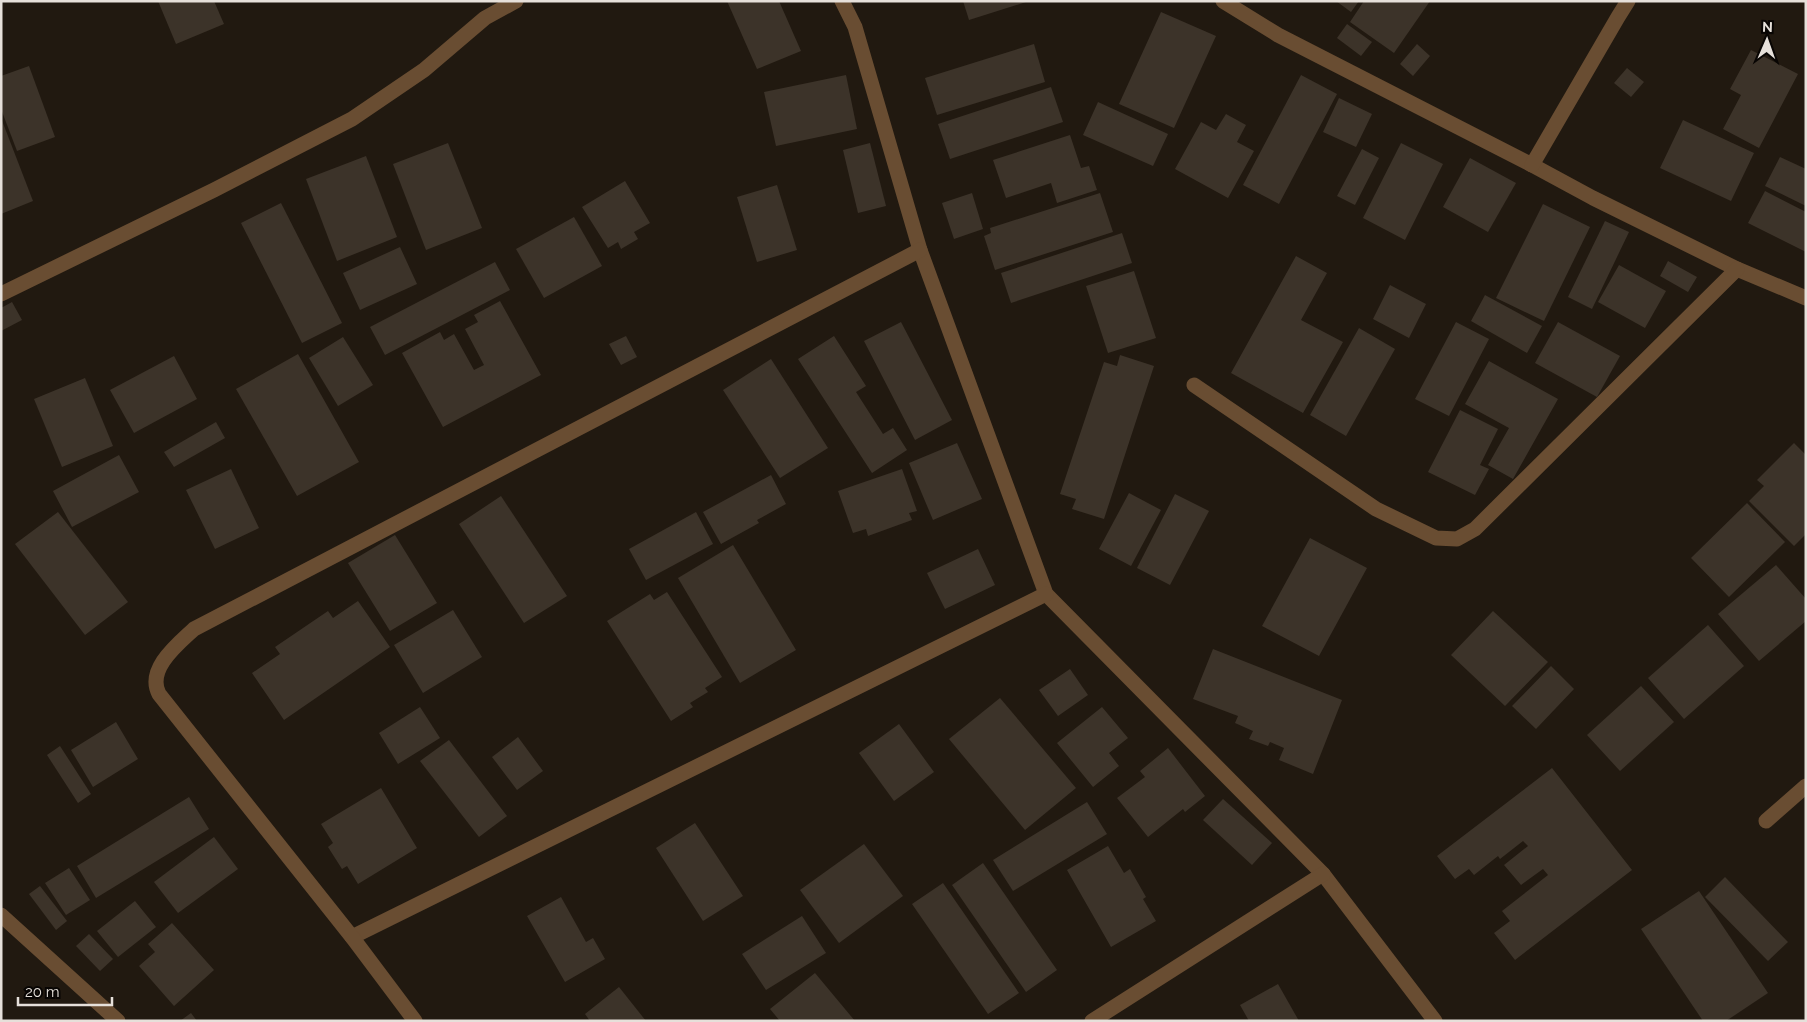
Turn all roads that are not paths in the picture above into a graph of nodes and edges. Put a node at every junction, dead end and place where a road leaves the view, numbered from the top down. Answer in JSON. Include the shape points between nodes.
{"nodes":[{"id":1,"x":516,"y":1,"type":"edge"},
{"id":2,"x":842,"y":1,"type":"edge"},
{"id":3,"x":1223,"y":1,"type":"edge"},
{"id":4,"x":1628,"y":1,"type":"edge"},
{"id":5,"x":1532,"y":165,"type":"junction"},
{"id":6,"x":920,"y":250,"type":"junction"},
{"id":7,"x":1737,"y":269,"type":"junction"},
{"id":8,"x":1,"y":294,"type":"edge"},
{"id":9,"x":1806,"y":298,"type":"edge"},
{"id":10,"x":1194,"y":385,"type":"dead end"},
{"id":11,"x":1046,"y":594,"type":"junction"},
{"id":12,"x":1806,"y":786,"type":"edge"},
{"id":13,"x":1766,"y":821,"type":"dead end"},
{"id":14,"x":1323,"y":874,"type":"junction"},
{"id":15,"x":1,"y":916,"type":"edge"},
{"id":16,"x":352,"y":937,"type":"junction"},
{"id":17,"x":118,"y":1021,"type":"edge"},
{"id":18,"x":415,"y":1021,"type":"edge"},
{"id":19,"x":1092,"y":1021,"type":"edge"},
{"id":20,"x":1436,"y":1021,"type":"edge"}],
"edges":[{"from":1,"to":8,"type":"street","via":[[485,18],[424,70],[352,119]]},
{"from":2,"to":6,"type":"street","via":[[855,27]]},
{"from":3,"to":5,"type":"street","via":[[1278,35]]},
{"from":4,"to":5,"type":"street"},
{"from":5,"to":7,"type":"street"},
{"from":6,"to":11,"type":"street"},
{"from":6,"to":16,"type":"street","via":[[194,629],[169,653],[156,680],[159,694]]},
{"from":7,"to":9,"type":"street"},
{"from":7,"to":10,"type":"street","via":[[1475,529],[1457,539],[1436,538],[1376,509]]},
{"from":11,"to":14,"type":"street"},
{"from":11,"to":16,"type":"street"},
{"from":12,"to":13,"type":"street"},
{"from":14,"to":19,"type":"street"},
{"from":14,"to":20,"type":"street"},
{"from":15,"to":17,"type":"street"},
{"from":16,"to":18,"type":"street"}]}
